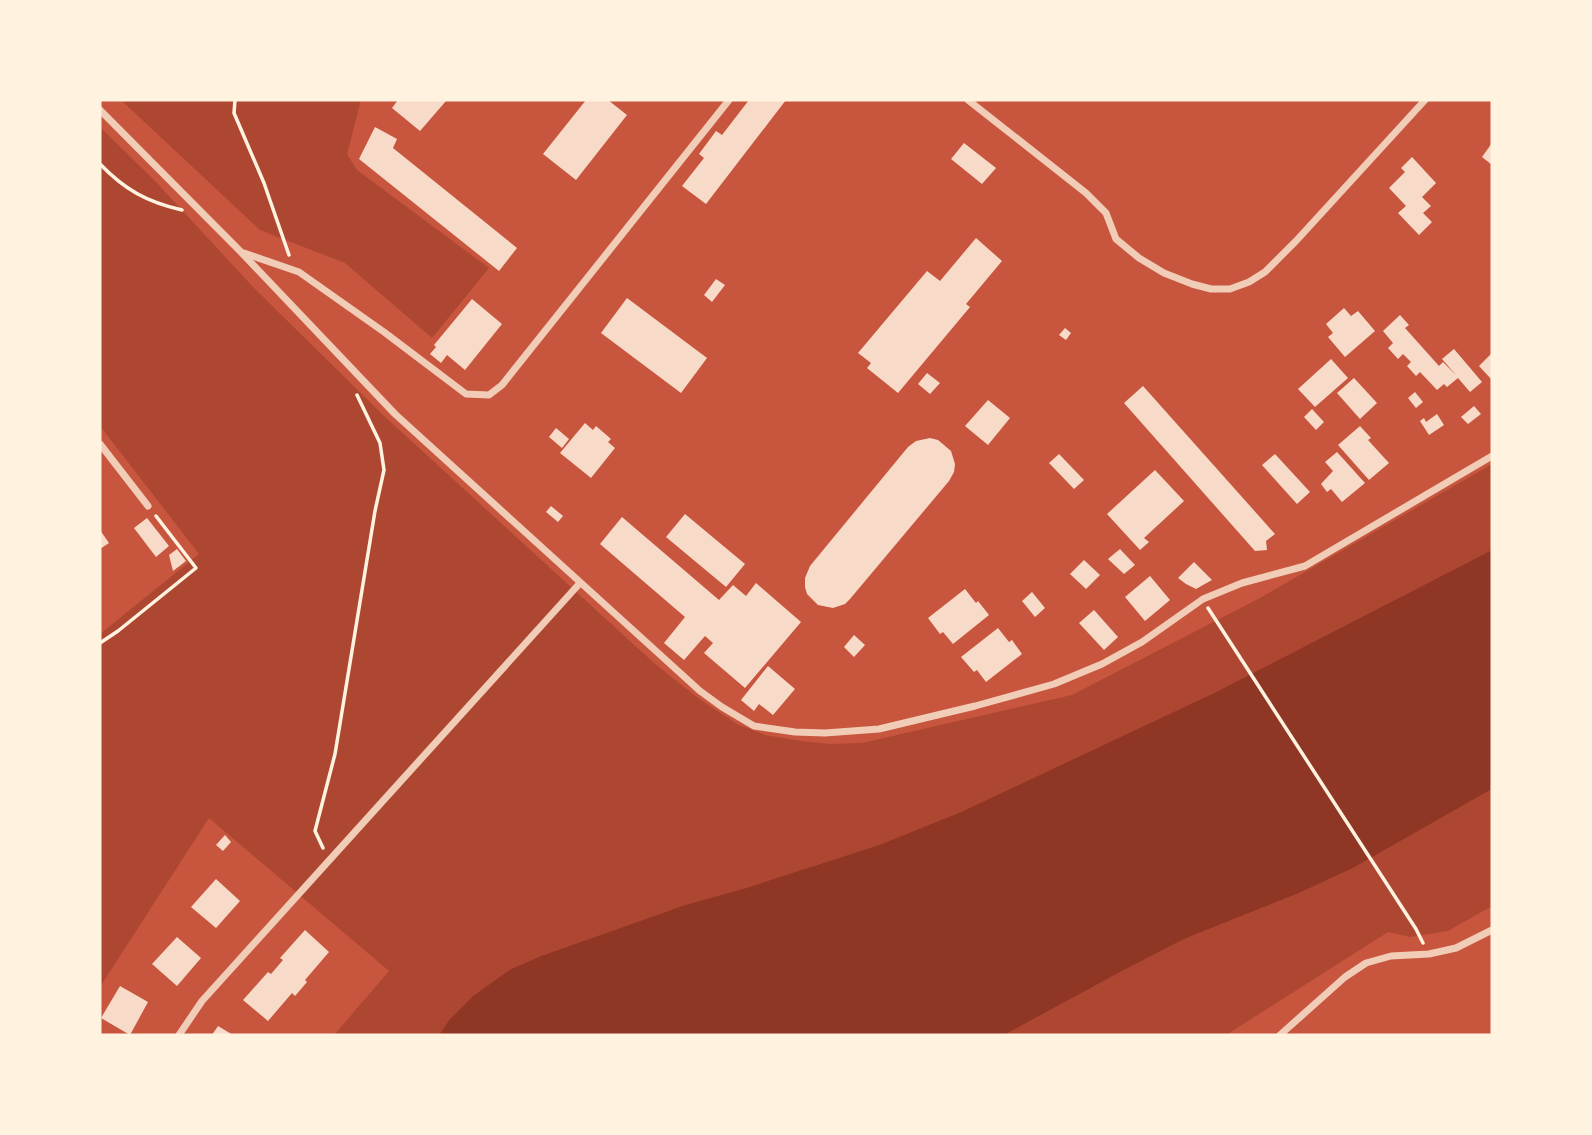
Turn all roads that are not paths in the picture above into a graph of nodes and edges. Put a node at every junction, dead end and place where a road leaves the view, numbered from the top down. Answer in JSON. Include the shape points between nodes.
{"nodes":[{"id":1,"x":729,"y":100,"type":"edge"},
{"id":2,"x":968,"y":100,"type":"edge"},
{"id":3,"x":1425,"y":100,"type":"edge"},
{"id":4,"x":100,"y":110,"type":"edge"},
{"id":5,"x":240,"y":251,"type":"junction"},
{"id":6,"x":100,"y":444,"type":"edge"},
{"id":7,"x":1492,"y":456,"type":"edge"},
{"id":8,"x":148,"y":506,"type":"road end"},
{"id":9,"x":580,"y":583,"type":"junction"},
{"id":10,"x":1492,"y":930,"type":"edge"},
{"id":11,"x":179,"y":1035,"type":"edge"},
{"id":12,"x":1280,"y":1035,"type":"edge"}],
"edges":[{"from":1,"to":5,"type":"street","via":[[502,385],[489,395],[466,394],[299,272]]},
{"from":2,"to":3,"type":"street","via":[[1086,193],[1106,213],[1116,239],[1139,258],[1192,284],[1230,289],[1265,272],[1296,242]]},
{"from":4,"to":5,"type":"street"},
{"from":5,"to":9,"type":"street","via":[[395,414]]},
{"from":6,"to":8,"type":"street"},
{"from":7,"to":9,"type":"street","via":[[1305,566],[1203,599],[1102,664],[1055,684],[879,729],[825,733],[754,726],[700,691]]},
{"from":9,"to":11,"type":"street","via":[[202,1002]]},
{"from":10,"to":12,"type":"street","via":[[1457,948],[1366,963]]}]}
